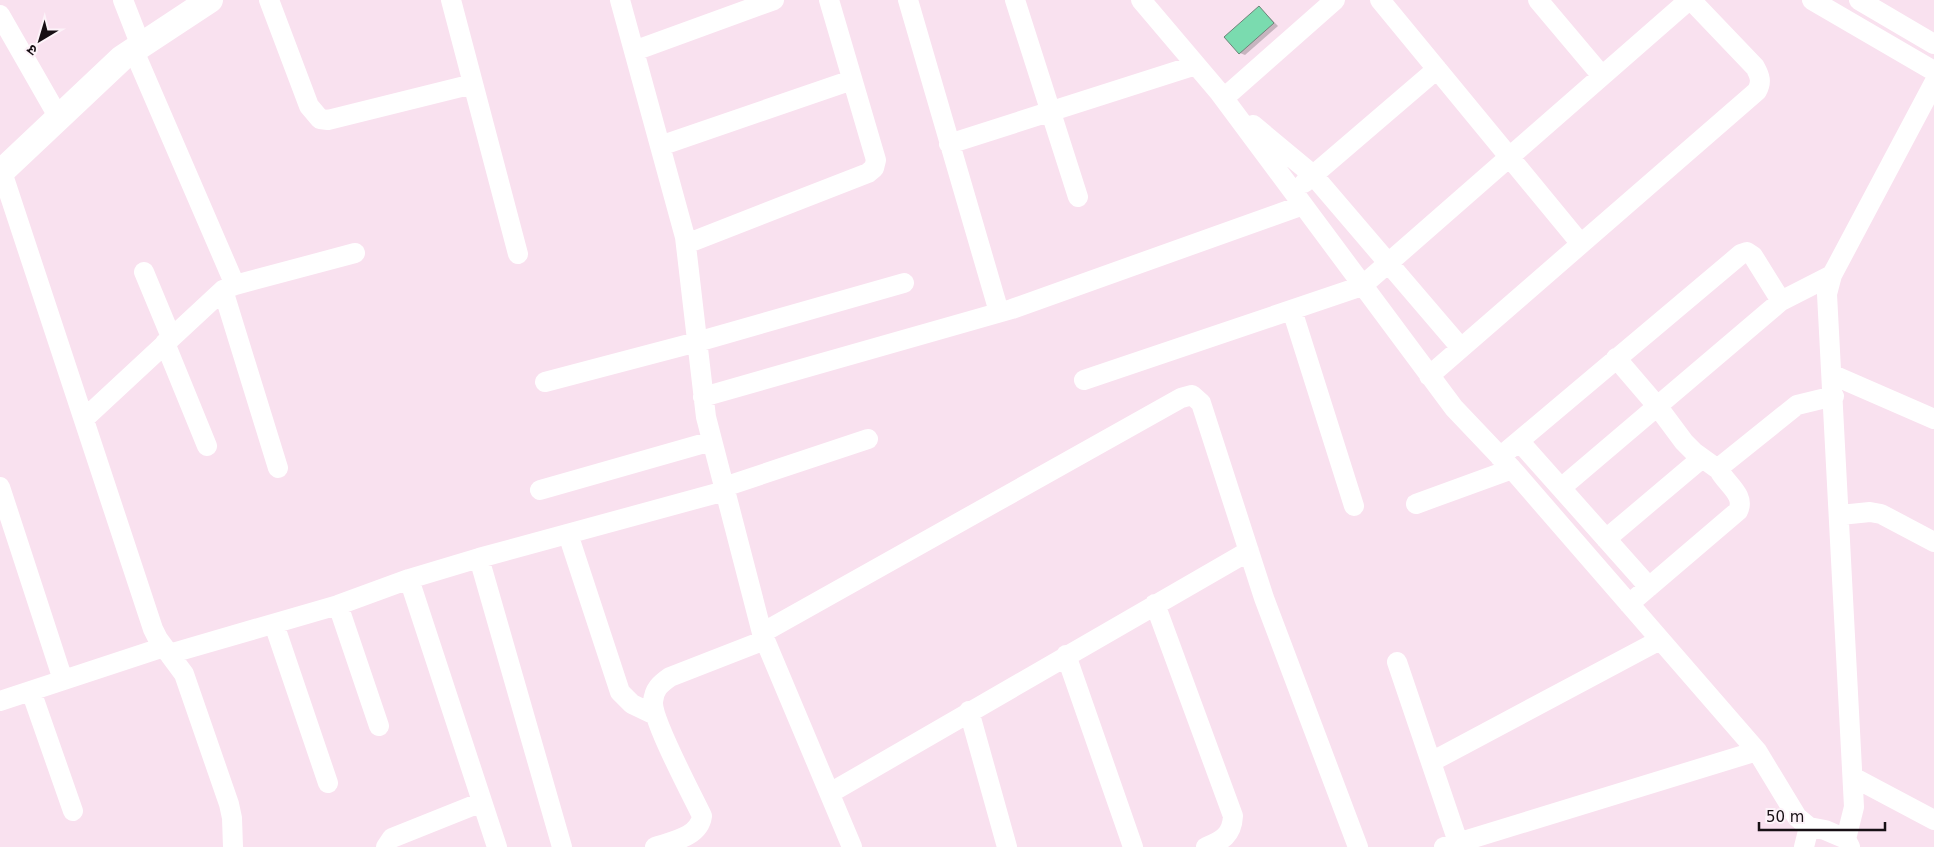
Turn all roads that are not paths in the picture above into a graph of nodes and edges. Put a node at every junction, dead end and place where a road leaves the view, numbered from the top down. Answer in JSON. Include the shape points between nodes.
{"nodes":[{"id":1,"x":123,"y":0,"type":"edge"},
{"id":2,"x":210,"y":0,"type":"edge"},
{"id":3,"x":269,"y":0,"type":"edge"},
{"id":4,"x":451,"y":0,"type":"edge"},
{"id":5,"x":620,"y":0,"type":"edge"},
{"id":6,"x":774,"y":0,"type":"edge"},
{"id":7,"x":829,"y":0,"type":"edge"},
{"id":8,"x":908,"y":0,"type":"edge"},
{"id":9,"x":1015,"y":0,"type":"edge"},
{"id":10,"x":1141,"y":0,"type":"edge"},
{"id":11,"x":1335,"y":0,"type":"edge"},
{"id":12,"x":1380,"y":0,"type":"edge"},
{"id":13,"x":1538,"y":0,"type":"edge"},
{"id":14,"x":1690,"y":0,"type":"edge"},
{"id":15,"x":1812,"y":0,"type":"edge"},
{"id":16,"x":1859,"y":0,"type":"edge"},
{"id":17,"x":0,"y":15,"type":"edge"},
{"id":18,"x":1934,"y":26,"type":"edge"},
{"id":19,"x":1912,"y":31,"type":"junction"},
{"id":20,"x":1934,"y":44,"type":"edge"},
{"id":21,"x":137,"y":48,"type":"junction"},
{"id":22,"x":634,"y":51,"type":"junction"},
{"id":23,"x":1196,"y":65,"type":"junction"},
{"id":24,"x":1437,"y":69,"type":"junction"},
{"id":25,"x":1602,"y":76,"type":"junction"},
{"id":26,"x":852,"y":80,"type":"junction"},
{"id":27,"x":1933,"y":83,"type":"edge"},
{"id":28,"x":473,"y":84,"type":"junction"},
{"id":29,"x":1226,"y":101,"type":"junction"},
{"id":30,"x":1051,"y":111,"type":"junction"},
{"id":31,"x":59,"y":118,"type":"junction"},
{"id":32,"x":949,"y":144,"type":"junction"},
{"id":33,"x":660,"y":146,"type":"junction"},
{"id":34,"x":1510,"y":157,"type":"junction"},
{"id":35,"x":1,"y":172,"type":"edge"},
{"id":36,"x":1313,"y":175,"type":"junction"},
{"id":37,"x":1078,"y":197,"type":"dead end"},
{"id":38,"x":1298,"y":199,"type":"junction"},
{"id":39,"x":686,"y":244,"type":"junction"},
{"id":40,"x":1581,"y":244,"type":"junction"},
{"id":41,"x":355,"y":253,"type":"dead end"},
{"id":42,"x":518,"y":254,"type":"dead end"},
{"id":43,"x":1388,"y":263,"type":"junction"},
{"id":44,"x":144,"y":272,"type":"dead end"},
{"id":45,"x":1832,"y":275,"type":"junction"},
{"id":46,"x":904,"y":283,"type":"dead end"},
{"id":47,"x":1362,"y":286,"type":"junction"},
{"id":48,"x":229,"y":288,"type":"junction"},
{"id":49,"x":1781,"y":301,"type":"junction"},
{"id":50,"x":1292,"y":310,"type":"junction"},
{"id":51,"x":999,"y":312,"type":"junction"},
{"id":52,"x":168,"y":340,"type":"junction"},
{"id":53,"x":697,"y":342,"type":"junction"},
{"id":54,"x":1461,"y":348,"type":"junction"},
{"id":55,"x":1616,"y":358,"type":"junction"},
{"id":56,"x":1833,"y":375,"type":"junction"},
{"id":57,"x":1429,"y":376,"type":"junction"},
{"id":58,"x":1084,"y":380,"type":"dead end"},
{"id":59,"x":545,"y":382,"type":"dead end"},
{"id":60,"x":1834,"y":396,"type":"junction"},
{"id":61,"x":703,"y":397,"type":"junction"},
{"id":62,"x":1658,"y":407,"type":"junction"},
{"id":63,"x":1932,"y":412,"type":"edge"},
{"id":64,"x":84,"y":419,"type":"junction"},
{"id":65,"x":868,"y":439,"type":"dead end"},
{"id":66,"x":712,"y":441,"type":"junction"},
{"id":67,"x":1519,"y":441,"type":"junction"},
{"id":68,"x":207,"y":446,"type":"dead end"},
{"id":69,"x":1702,"y":458,"type":"junction"},
{"id":70,"x":1506,"y":463,"type":"junction"},
{"id":71,"x":278,"y":468,"type":"dead end"},
{"id":72,"x":1720,"y":470,"type":"junction"},
{"id":73,"x":0,"y":487,"type":"edge"},
{"id":74,"x":1561,"y":488,"type":"junction"},
{"id":75,"x":724,"y":489,"type":"junction"},
{"id":76,"x":540,"y":490,"type":"dead end"},
{"id":77,"x":1416,"y":504,"type":"dead end"},
{"id":78,"x":1354,"y":506,"type":"dead end"},
{"id":79,"x":1840,"y":515,"type":"junction"},
{"id":80,"x":568,"y":534,"type":"junction"},
{"id":81,"x":1606,"y":539,"type":"junction"},
{"id":82,"x":1934,"y":542,"type":"edge"},
{"id":83,"x":1248,"y":550,"type":"junction"},
{"id":84,"x":479,"y":558,"type":"junction"},
{"id":85,"x":409,"y":579,"type":"junction"},
{"id":86,"x":1649,"y":586,"type":"junction"},
{"id":87,"x":338,"y":604,"type":"junction"},
{"id":88,"x":1155,"y":604,"type":"junction"},
{"id":89,"x":1629,"y":604,"type":"junction"},
{"id":90,"x":274,"y":624,"type":"junction"},
{"id":91,"x":764,"y":637,"type":"junction"},
{"id":92,"x":1660,"y":640,"type":"junction"},
{"id":93,"x":167,"y":650,"type":"junction"},
{"id":94,"x":1066,"y":655,"type":"junction"},
{"id":95,"x":1396,"y":662,"type":"dead end"},
{"id":96,"x":63,"y":680,"type":"junction"},
{"id":97,"x":31,"y":690,"type":"junction"},
{"id":98,"x":0,"y":701,"type":"edge"},
{"id":99,"x":969,"y":711,"type":"junction"},
{"id":100,"x":655,"y":715,"type":"junction"},
{"id":101,"x":379,"y":726,"type":"dead end"},
{"id":102,"x":1757,"y":752,"type":"junction"},
{"id":103,"x":1431,"y":762,"type":"junction"},
{"id":104,"x":1853,"y":777,"type":"junction"},
{"id":105,"x":328,"y":783,"type":"dead end"},
{"id":106,"x":830,"y":793,"type":"junction"},
{"id":107,"x":482,"y":802,"type":"junction"},
{"id":108,"x":73,"y":811,"type":"dead end"},
{"id":109,"x":1934,"y":820,"type":"edge"},
{"id":110,"x":1809,"y":827,"type":"junction"},
{"id":111,"x":1848,"y":843,"type":"edge"},
{"id":112,"x":1451,"y":844,"type":"edge"},
{"id":113,"x":233,"y":847,"type":"edge"},
{"id":114,"x":386,"y":847,"type":"edge"},
{"id":115,"x":497,"y":847,"type":"edge"},
{"id":116,"x":562,"y":847,"type":"edge"},
{"id":117,"x":655,"y":847,"type":"edge"},
{"id":118,"x":852,"y":847,"type":"edge"},
{"id":119,"x":1007,"y":847,"type":"edge"},
{"id":120,"x":1133,"y":847,"type":"edge"},
{"id":121,"x":1206,"y":847,"type":"edge"},
{"id":122,"x":1358,"y":847,"type":"edge"},
{"id":123,"x":1804,"y":847,"type":"edge"}],
"edges":[{"from":1,"to":21,"type":"street"},
{"from":2,"to":21,"type":"main road"},
{"from":3,"to":28,"type":"street","via":[[309,106],[320,119],[328,120]]},
{"from":4,"to":28,"type":"street"},
{"from":5,"to":22,"type":"street"},
{"from":6,"to":22,"type":"street"},
{"from":7,"to":26,"type":"street"},
{"from":8,"to":32,"type":"street"},
{"from":9,"to":30,"type":"street"},
{"from":10,"to":23,"type":"street"},
{"from":11,"to":29,"type":"street"},
{"from":12,"to":24,"type":"street"},
{"from":13,"to":25,"type":"street"},
{"from":14,"to":25,"type":"street"},
{"from":14,"to":40,"type":"street","via":[[1755,67],[1760,76],[1757,91]]},
{"from":15,"to":27,"type":"street"},
{"from":16,"to":19,"type":"street"},
{"from":17,"to":31,"type":"street"},
{"from":18,"to":19,"type":"street"},
{"from":19,"to":20,"type":"street"},
{"from":21,"to":31,"type":"main road","via":[[122,58]]},
{"from":21,"to":48,"type":"street"},
{"from":22,"to":33,"type":"street"},
{"from":23,"to":29,"type":"street"},
{"from":23,"to":30,"type":"street"},
{"from":24,"to":34,"type":"street"},
{"from":24,"to":36,"type":"street"},
{"from":25,"to":34,"type":"street"},
{"from":26,"to":33,"type":"street"},
{"from":26,"to":39,"type":"street","via":[[876,160],[874,168]]},
{"from":27,"to":45,"type":"street"},
{"from":28,"to":42,"type":"street"},
{"from":29,"to":36,"type":"street"},
{"from":29,"to":38,"type":"street"},
{"from":30,"to":32,"type":"street"},
{"from":30,"to":37,"type":"street"},
{"from":31,"to":35,"type":"main road"},
{"from":32,"to":51,"type":"street"},
{"from":33,"to":39,"type":"street"},
{"from":34,"to":40,"type":"street"},
{"from":34,"to":43,"type":"street"},
{"from":35,"to":64,"type":"street"},
{"from":36,"to":38,"type":"street"},
{"from":36,"to":43,"type":"street"},
{"from":38,"to":47,"type":"street"},
{"from":38,"to":51,"type":"street"},
{"from":39,"to":53,"type":"street"},
{"from":40,"to":54,"type":"street"},
{"from":41,"to":48,"type":"street"},
{"from":43,"to":47,"type":"street"},
{"from":43,"to":54,"type":"street"},
{"from":44,"to":52,"type":"street"},
{"from":45,"to":49,"type":"street"},
{"from":45,"to":56,"type":"street","via":[[1828,294]]},
{"from":46,"to":53,"type":"street"},
{"from":47,"to":50,"type":"street"},
{"from":47,"to":57,"type":"street"},
{"from":48,"to":52,"type":"street"},
{"from":48,"to":71,"type":"street"},
{"from":49,"to":55,"type":"street","via":[[1752,256],[1747,252],[1741,254]]},
{"from":49,"to":62,"type":"street"},
{"from":50,"to":58,"type":"street"},
{"from":50,"to":78,"type":"street"},
{"from":51,"to":61,"type":"street"},
{"from":52,"to":64,"type":"street"},
{"from":52,"to":68,"type":"street"},
{"from":53,"to":59,"type":"street"},
{"from":53,"to":61,"type":"street"},
{"from":54,"to":57,"type":"street"},
{"from":55,"to":62,"type":"street"},
{"from":55,"to":67,"type":"street"},
{"from":56,"to":60,"type":"street"},
{"from":56,"to":63,"type":"street"},
{"from":57,"to":70,"type":"street"},
{"from":60,"to":72,"type":"street","via":[[1797,405]]},
{"from":60,"to":79,"type":"street"},
{"from":61,"to":66,"type":"street"},
{"from":62,"to":69,"type":"street","via":[[1684,442]]},
{"from":62,"to":74,"type":"street"},
{"from":64,"to":93,"type":"street","via":[[153,629]]},
{"from":65,"to":75,"type":"street"},
{"from":66,"to":75,"type":"street"},
{"from":66,"to":76,"type":"street"},
{"from":67,"to":70,"type":"street"},
{"from":67,"to":74,"type":"street"},
{"from":69,"to":72,"type":"street"},
{"from":69,"to":81,"type":"street"},
{"from":70,"to":77,"type":"street"},
{"from":70,"to":89,"type":"street"},
{"from":72,"to":86,"type":"street","via":[[1740,498],[1738,511]]},
{"from":73,"to":96,"type":"street"},
{"from":74,"to":81,"type":"street"},
{"from":75,"to":80,"type":"street"},
{"from":75,"to":91,"type":"street"},
{"from":79,"to":82,"type":"street","via":[[1881,514]]},
{"from":79,"to":104,"type":"street"},
{"from":80,"to":84,"type":"street"},
{"from":80,"to":100,"type":"street","via":[[620,692],[632,704]]},
{"from":81,"to":86,"type":"street"},
{"from":83,"to":88,"type":"street"},
{"from":83,"to":91,"type":"street","via":[[1201,403],[1192,396],[1181,398]]},
{"from":83,"to":122,"type":"street"},
{"from":84,"to":85,"type":"street"},
{"from":84,"to":116,"type":"street"},
{"from":85,"to":87,"type":"street"},
{"from":85,"to":107,"type":"street"},
{"from":86,"to":89,"type":"street"},
{"from":87,"to":90,"type":"street"},
{"from":87,"to":101,"type":"street"},
{"from":88,"to":94,"type":"street"},
{"from":88,"to":121,"type":"street","via":[[1233,816],[1228,835]]},
{"from":89,"to":92,"type":"street"},
{"from":90,"to":93,"type":"street"},
{"from":90,"to":105,"type":"street"},
{"from":91,"to":100,"type":"street","via":[[659,684],[654,693]]},
{"from":91,"to":106,"type":"street"},
{"from":92,"to":102,"type":"street"},
{"from":92,"to":103,"type":"street"},
{"from":93,"to":96,"type":"street"},
{"from":93,"to":113,"type":"street","via":[[184,674],[229,804]]},
{"from":94,"to":99,"type":"street"},
{"from":94,"to":120,"type":"street"},
{"from":95,"to":103,"type":"street"},
{"from":96,"to":97,"type":"street"},
{"from":97,"to":98,"type":"street"},
{"from":97,"to":108,"type":"street"},
{"from":99,"to":106,"type":"street"},
{"from":99,"to":119,"type":"street"},
{"from":100,"to":117,"type":"street","via":[[702,816],[698,828],[690,834]]},
{"from":102,"to":110,"type":"street","via":[[1797,816]]},
{"from":102,"to":112,"type":"street"},
{"from":103,"to":112,"type":"street"},
{"from":104,"to":109,"type":"street"},
{"from":104,"to":111,"type":"street","via":[[1854,807]]},
{"from":106,"to":118,"type":"street"},
{"from":107,"to":114,"type":"street","via":[[392,838]]},
{"from":107,"to":115,"type":"street"},
{"from":110,"to":111,"type":"street","via":[[1825,830]]},
{"from":110,"to":123,"type":"street"}]}
